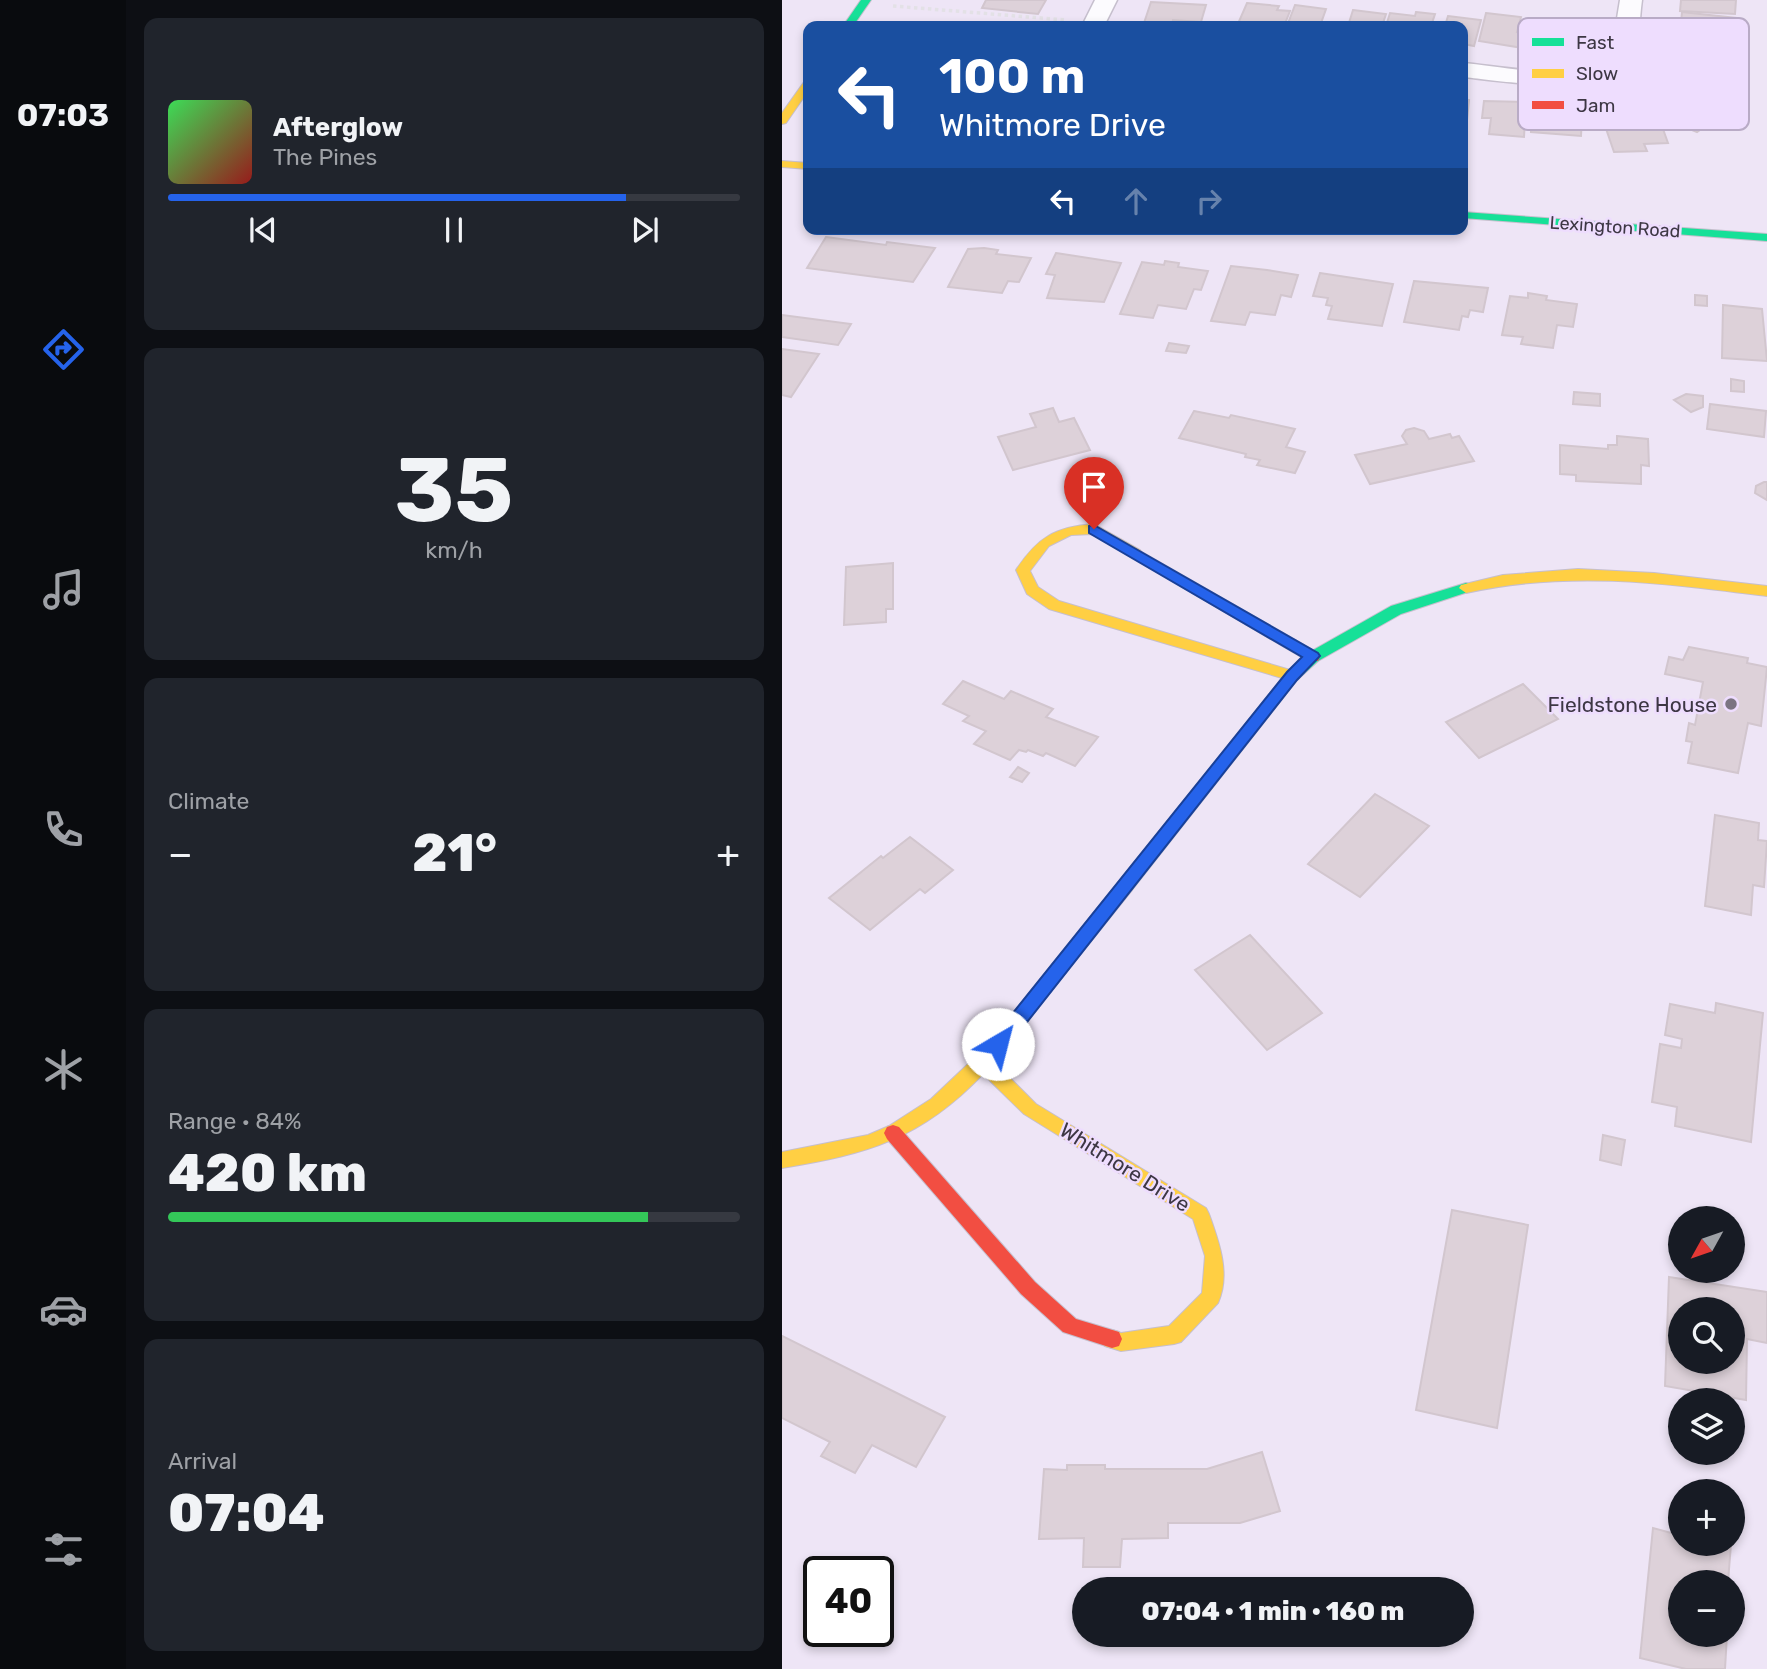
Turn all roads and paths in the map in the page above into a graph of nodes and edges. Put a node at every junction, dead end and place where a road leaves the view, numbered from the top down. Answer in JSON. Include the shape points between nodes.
{"nodes":[{"id":1,"x":1106,"y":0,"type":"edge"},
{"id":2,"x":1631,"y":0,"type":"edge"},
{"id":3,"x":865,"y":1,"type":"edge"},
{"id":4,"x":1628,"y":18,"type":"edge"},
{"id":5,"x":851,"y":21,"type":"edge"},
{"id":6,"x":1064,"y":21,"type":"edge"},
{"id":7,"x":1096,"y":21,"type":"edge"},
{"id":8,"x":1468,"y":69,"type":"edge"},
{"id":9,"x":1518,"y":74,"type":"edge"},
{"id":10,"x":803,"y":90,"type":"edge"},
{"id":11,"x":782,"y":121,"type":"edge"},
{"id":12,"x":782,"y":164,"type":"edge"},
{"id":13,"x":803,"y":166,"type":"edge"},
{"id":14,"x":1468,"y":215,"type":"edge"},
{"id":15,"x":1767,"y":238,"type":"edge"},
{"id":16,"x":1767,"y":591,"type":"edge"},
{"id":17,"x":1313,"y":656,"type":"junction"},
{"id":18,"x":1292,"y":676,"type":"junction"},
{"id":19,"x":984,"y":1063,"type":"junction"},
{"id":20,"x":893,"y":1133,"type":"junction"},
{"id":21,"x":782,"y":1160,"type":"edge"}],
"edges":[{"from":1,"to":7,"type":"street"},
{"from":2,"to":4,"type":"street"},
{"from":3,"to":5,"type":"street"},
{"from":3,"to":6,"type":"path"},
{"from":8,"to":9,"type":"street"},
{"from":10,"to":11,"type":"street"},
{"from":12,"to":13,"type":"street"},
{"from":14,"to":15,"type":"street","name":"Lexington Road"},
{"from":16,"to":17,"type":"street","via":[[1637,575],[1542,575],[1470,587],[1396,610]]},
{"from":17,"to":18,"type":"street"},
{"from":17,"to":18,"type":"street","via":[[1094,529],[1055,536],[1036,547],[1023,570],[1032,590],[1054,606]]},
{"from":18,"to":19,"type":"street"},
{"from":19,"to":20,"type":"street"},
{"from":19,"to":20,"type":"street","name":"Whitmore Drive","via":[[1030,1109],[1200,1214],[1214,1256],[1211,1297],[1174,1335],[1121,1342],[1070,1326],[1028,1288]]},
{"from":20,"to":21,"type":"street"}]}
